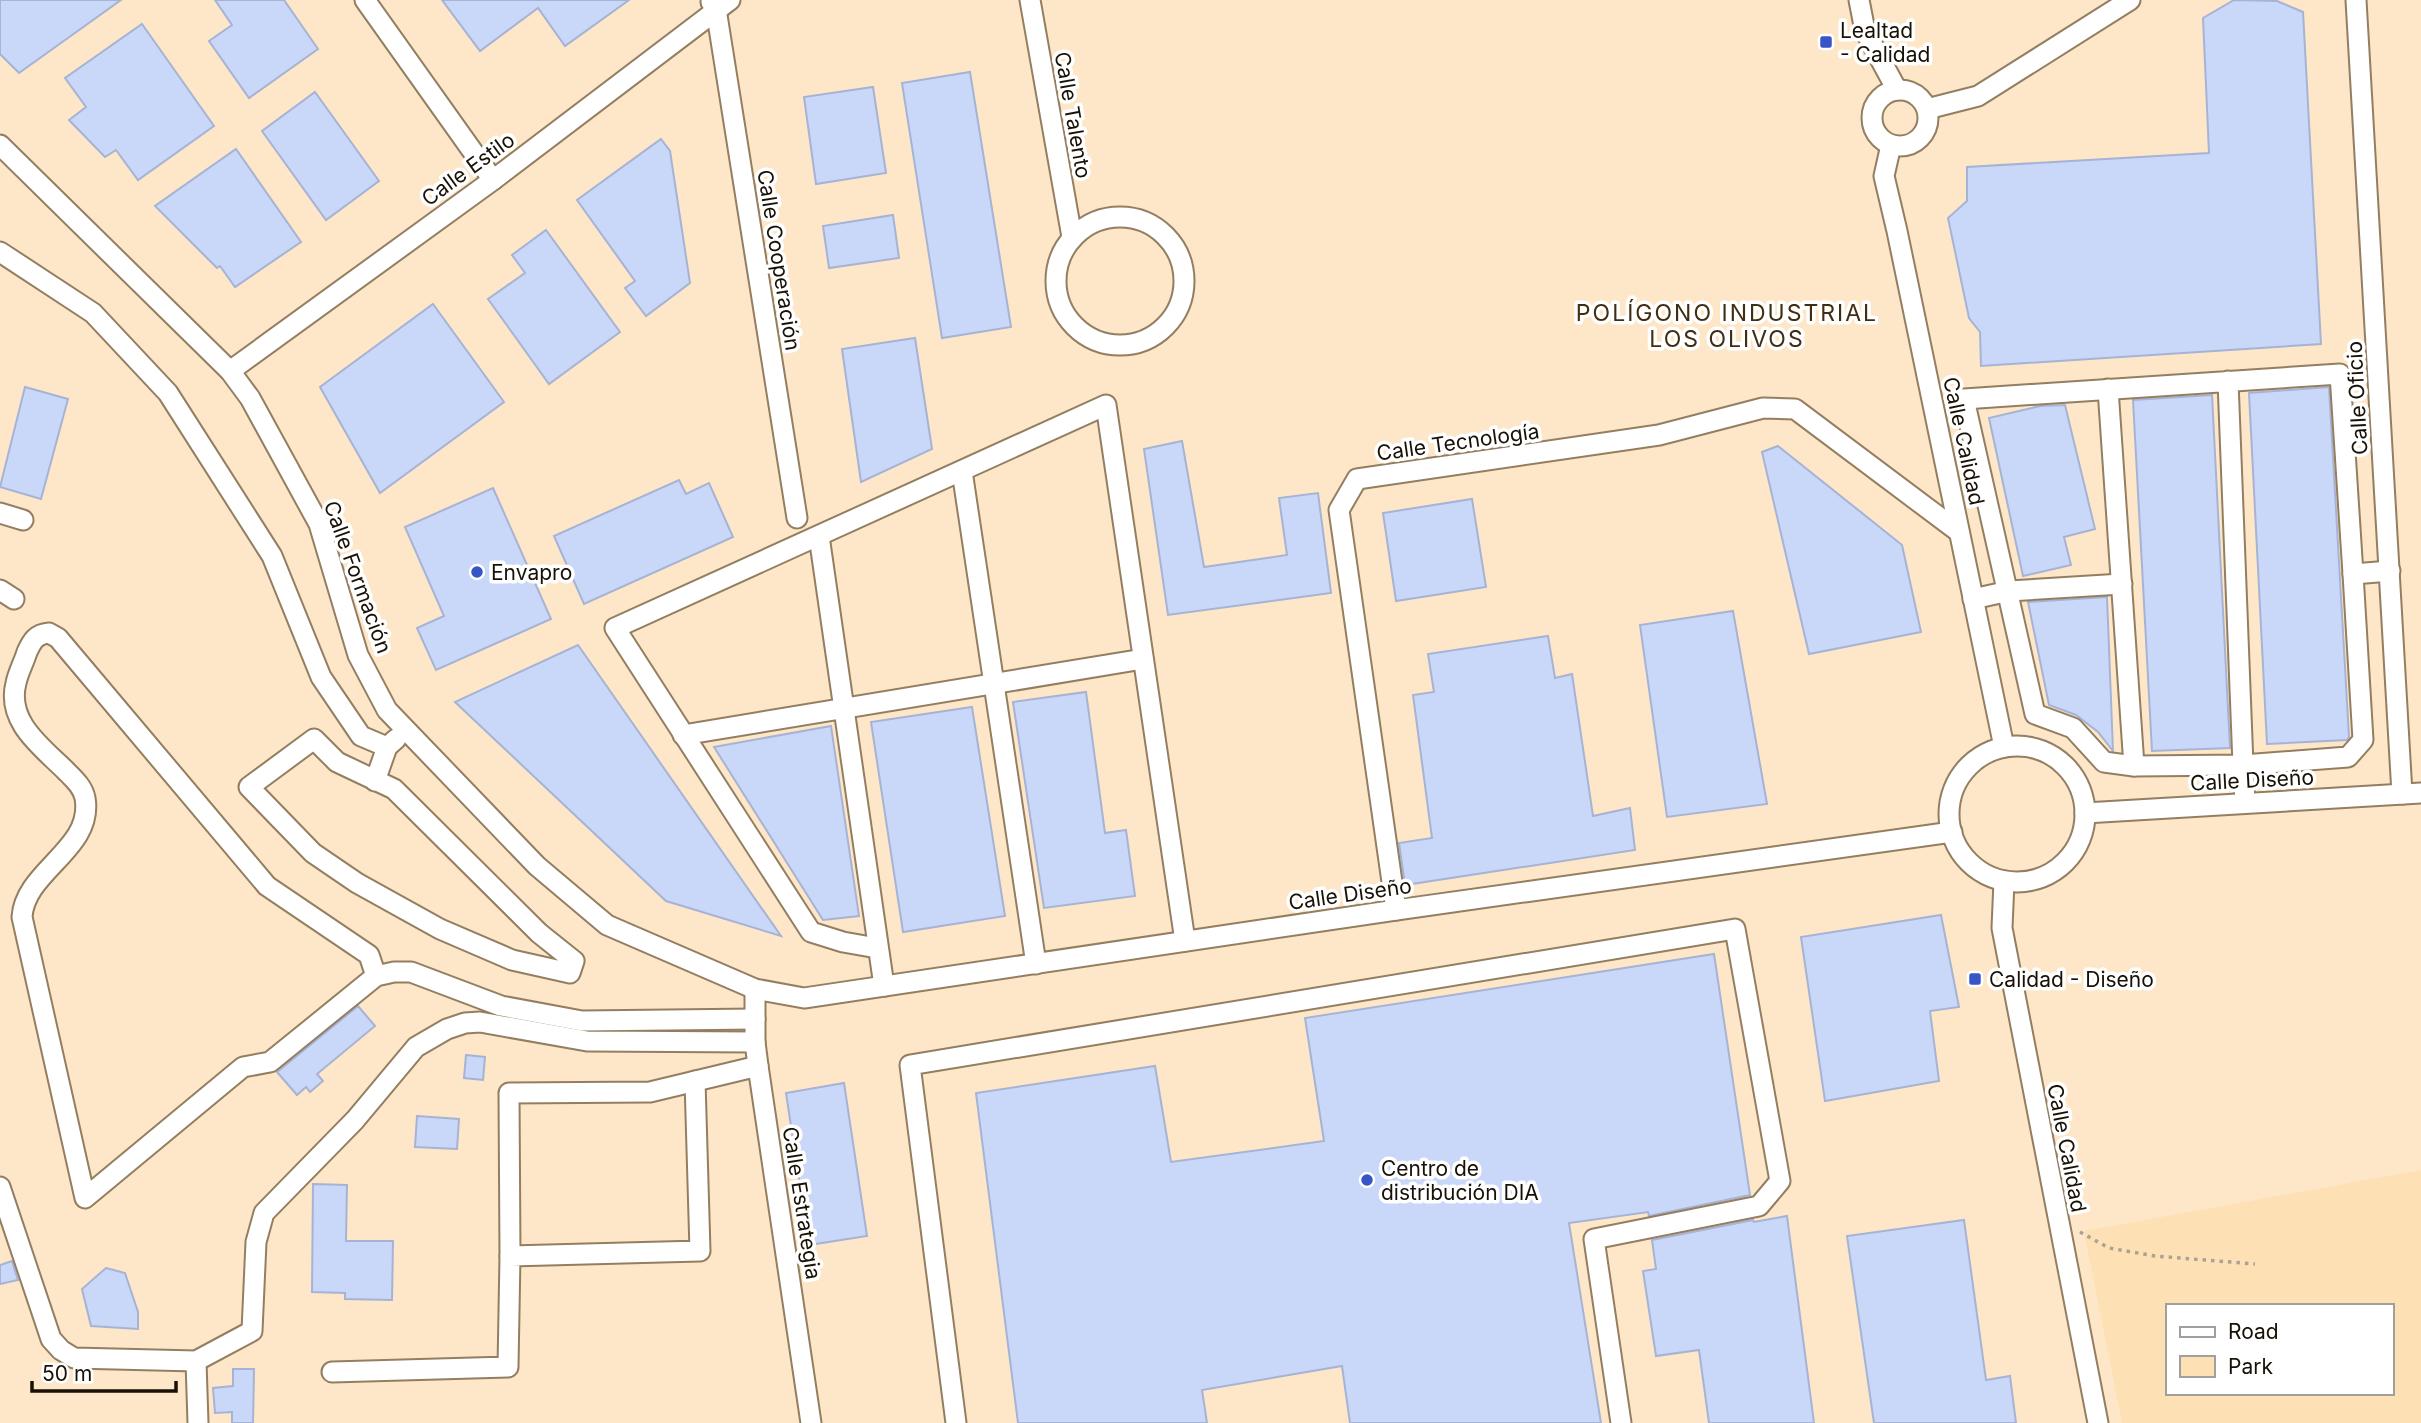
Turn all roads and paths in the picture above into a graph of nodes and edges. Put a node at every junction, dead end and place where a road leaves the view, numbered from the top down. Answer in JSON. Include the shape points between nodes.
{"nodes":[{"id":1,"x":365,"y":0,"type":"edge"},
{"id":2,"x":1030,"y":0,"type":"edge"},
{"id":3,"x":1859,"y":0,"type":"edge"},
{"id":4,"x":2130,"y":0,"type":"edge"},
{"id":5,"x":2356,"y":0,"type":"edge"},
{"id":6,"x":718,"y":3,"type":"edge"},
{"id":7,"x":1897,"y":90,"type":"junction"},
{"id":8,"x":1927,"y":109,"type":"junction"},
{"id":9,"x":0,"y":145,"type":"edge"},
{"id":10,"x":1891,"y":145,"type":"junction"},
{"id":11,"x":494,"y":180,"type":"junction"},
{"id":12,"x":1072,"y":237,"type":"junction"},
{"id":13,"x":0,"y":252,"type":"edge"},
{"id":14,"x":230,"y":371,"type":"junction"},
{"id":15,"x":2228,"y":381,"type":"junction"},
{"id":16,"x":2108,"y":389,"type":"junction"},
{"id":17,"x":962,"y":471,"type":"junction"},
{"id":18,"x":0,"y":513,"type":"edge"},
{"id":19,"x":797,"y":518,"type":"dead end"},
{"id":20,"x":23,"y":520,"type":"dead end"},
{"id":21,"x":1959,"y":532,"type":"junction"},
{"id":22,"x":818,"y":536,"type":"junction"},
{"id":23,"x":2390,"y":571,"type":"junction"},
{"id":24,"x":2353,"y":574,"type":"junction"},
{"id":25,"x":2122,"y":584,"type":"junction"},
{"id":26,"x":2009,"y":591,"type":"junction"},
{"id":27,"x":1973,"y":599,"type":"junction"},
{"id":28,"x":1143,"y":659,"type":"junction"},
{"id":29,"x":993,"y":684,"type":"junction"},
{"id":30,"x":842,"y":709,"type":"junction"},
{"id":31,"x":407,"y":730,"type":"junction"},
{"id":32,"x":684,"y":735,"type":"junction"},
{"id":33,"x":387,"y":747,"type":"junction"},
{"id":34,"x":2004,"y":747,"type":"junction"},
{"id":35,"x":2243,"y":765,"type":"junction"},
{"id":36,"x":2134,"y":766,"type":"junction"},
{"id":37,"x":375,"y":781,"type":"junction"},
{"id":38,"x":2412,"y":793,"type":"edge"},
{"id":39,"x":2245,"y":803,"type":"junction"},
{"id":40,"x":2085,"y":813,"type":"junction"},
{"id":41,"x":1952,"y":832,"type":"junction"},
{"id":42,"x":2004,"y":881,"type":"junction"},
{"id":43,"x":1396,"y":910,"type":"junction"},
{"id":44,"x":1185,"y":941,"type":"junction"},
{"id":45,"x":877,"y":948,"type":"junction"},
{"id":46,"x":1036,"y":964,"type":"junction"},
{"id":47,"x":376,"y":976,"type":"junction"},
{"id":48,"x":884,"y":986,"type":"junction"},
{"id":49,"x":755,"y":989,"type":"junction"},
{"id":50,"x":755,"y":1019,"type":"junction"},
{"id":51,"x":755,"y":1042,"type":"junction"},
{"id":52,"x":758,"y":1066,"type":"junction"},
{"id":53,"x":695,"y":1081,"type":"junction"},
{"id":54,"x":0,"y":1187,"type":"edge"},
{"id":55,"x":2080,"y":1232,"type":"dead end"},
{"id":56,"x":510,"y":1256,"type":"junction"},
{"id":57,"x":2255,"y":1264,"type":"dead end"},
{"id":58,"x":196,"y":1361,"type":"junction"},
{"id":59,"x":332,"y":1372,"type":"dead end"},
{"id":60,"x":198,"y":1423,"type":"edge"},
{"id":61,"x":811,"y":1423,"type":"edge"},
{"id":62,"x":956,"y":1423,"type":"edge"},
{"id":63,"x":1621,"y":1423,"type":"edge"},
{"id":64,"x":2098,"y":1423,"type":"edge"}],
"edges":[{"from":1,"to":11,"type":"street"},
{"from":2,"to":12,"type":"street","name":"Calle Talento"},
{"from":3,"to":7,"type":"street","via":[[1865,31]]},
{"from":4,"to":8,"type":"street","via":[[1978,96]]},
{"from":5,"to":23,"type":"street","name":"Calle Oficio"},
{"from":6,"to":11,"type":"street","name":"Calle Estilo"},
{"from":6,"to":19,"type":"street","name":"Calle Cooperación"},
{"from":7,"to":8,"type":"street","via":[[1916,94]]},
{"from":7,"to":10,"type":"street","via":[[1880,98],[1872,115],[1876,134]]},
{"from":8,"to":10,"type":"street","via":[[1926,130],[1920,138],[1901,147]]},
{"from":9,"to":14,"type":"street","name":"Calle Formación"},
{"from":10,"to":21,"type":"street","name":"Calle Calidad","via":[[1884,177]]},
{"from":11,"to":14,"type":"street","name":"Calle Estilo"},
{"from":12,"to":12,"type":"street","via":[[1055,274],[1064,313],[1077,329],[1094,340],[1134,344],[1168,324],[1179,307],[1183,267],[1163,232],[1146,221],[1106,217]]},
{"from":13,"to":33,"type":"street","via":[[93,313],[168,393],[272,556],[321,677],[361,736]]},
{"from":14,"to":31,"type":"street","name":"Calle Formación","via":[[250,398],[319,524],[358,654],[387,710]]},
{"from":15,"to":16,"type":"street"},
{"from":15,"to":24,"type":"street","via":[[2340,374]]},
{"from":15,"to":35,"type":"street"},
{"from":16,"to":25,"type":"street"},
{"from":16,"to":26,"type":"street","via":[[1964,399]]},
{"from":17,"to":22,"type":"street"},
{"from":17,"to":28,"type":"street","via":[[1106,405]]},
{"from":17,"to":29,"type":"street"},
{"from":18,"to":20,"type":"street"},
{"from":21,"to":27,"type":"street","name":"Calle Calidad"},
{"from":21,"to":43,"type":"street","name":"Calle Tecnología","via":[[1795,409],[1763,408],[1659,435],[1357,479],[1339,510]]},
{"from":22,"to":30,"type":"street"},
{"from":22,"to":32,"type":"street","via":[[615,628]]},
{"from":23,"to":24,"type":"street"},
{"from":23,"to":38,"type":"street","name":"Calle Oficio"},
{"from":24,"to":35,"type":"street","via":[[2363,740],[2348,757]]},
{"from":25,"to":26,"type":"street"},
{"from":25,"to":36,"type":"street"},
{"from":26,"to":27,"type":"street"},
{"from":26,"to":36,"type":"street","via":[[2035,714],[2073,729],[2104,762]]},
{"from":27,"to":34,"type":"street","name":"Calle Calidad"},
{"from":28,"to":29,"type":"street"},
{"from":28,"to":44,"type":"street"},
{"from":29,"to":30,"type":"street"},
{"from":29,"to":46,"type":"street"},
{"from":30,"to":32,"type":"street"},
{"from":30,"to":45,"type":"street"},
{"from":31,"to":33,"type":"street"},
{"from":31,"to":49,"type":"street","name":"Calle Formación","via":[[537,866],[607,925]]},
{"from":32,"to":45,"type":"street","via":[[811,932]]},
{"from":33,"to":37,"type":"street"},
{"from":34,"to":40,"type":"street","via":[[2033,748],[2060,761],[2074,775]]},
{"from":34,"to":41,"type":"street","via":[[1983,755],[1966,769],[1954,788]]},
{"from":35,"to":36,"type":"street"},
{"from":35,"to":39,"type":"street"},
{"from":37,"to":37,"type":"street","via":[[337,762],[314,739],[249,787],[313,853],[356,883],[440,929],[512,960],[570,973],[574,961],[539,933],[394,789]]},
{"from":38,"to":39,"type":"street","name":"Calle Diseño"},
{"from":39,"to":40,"type":"street","name":"Calle Diseño"},
{"from":40,"to":42,"type":"street","via":[[2083,833],[2061,867],[2034,880]]},
{"from":41,"to":42,"type":"street","via":[[1971,864]]},
{"from":41,"to":43,"type":"street","name":"Calle Diseño"},
{"from":42,"to":64,"type":"street","name":"Calle Calidad","via":[[2002,928]]},
{"from":43,"to":44,"type":"street","name":"Calle Diseño"},
{"from":44,"to":46,"type":"street","name":"Calle Diseño"},
{"from":45,"to":48,"type":"street"},
{"from":46,"to":48,"type":"street","name":"Calle Diseño"},
{"from":47,"to":47,"type":"street","via":[[369,955],[267,886],[58,638],[49,633],[31,642],[16,683],[16,710],[24,729],[77,782],[85,797],[84,822],[78,835],[27,896],[22,917],[85,1198],[243,1067],[270,1062]]},
{"from":47,"to":50,"type":"street","via":[[411,972],[501,1006],[582,1021]]},
{"from":48,"to":49,"type":"street","name":"Calle Diseño","via":[[804,998]]},
{"from":49,"to":50,"type":"street","name":"Calle Estrategia"},
{"from":50,"to":51,"type":"street","name":"Calle Estrategia"},
{"from":51,"to":52,"type":"street","name":"Calle Estrategia"},
{"from":51,"to":58,"type":"street","via":[[587,1041],[480,1022],[447,1029],[416,1047],[355,1120],[264,1213],[256,1241],[252,1331]]},
{"from":52,"to":53,"type":"street"},
{"from":52,"to":61,"type":"street","name":"Calle Estrategia"},
{"from":53,"to":56,"type":"street","via":[[650,1092],[509,1093]]},
{"from":53,"to":56,"type":"street","via":[[700,1251]]},
{"from":54,"to":58,"type":"street","via":[[51,1339],[61,1350],[74,1358]]},
{"from":55,"to":57,"type":"path","via":[[2109,1248]]},
{"from":56,"to":59,"type":"street","via":[[508,1367]]},
{"from":58,"to":60,"type":"street"},
{"from":62,"to":63,"type":"street","via":[[910,1065],[1735,929],[1780,1181],[1759,1206],[1594,1239]]}]}
